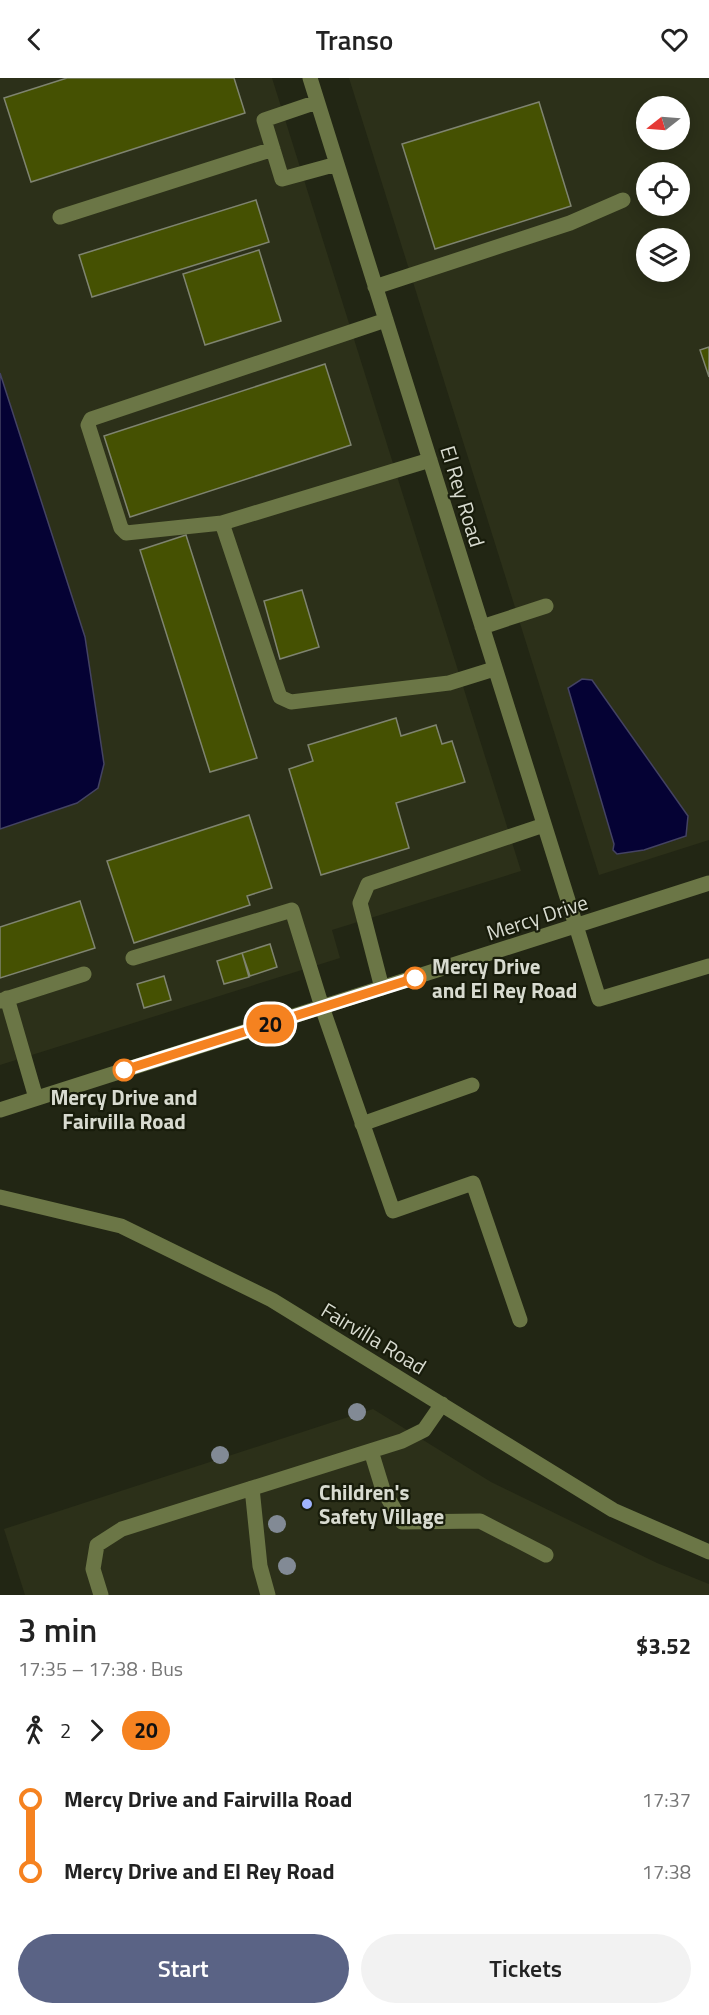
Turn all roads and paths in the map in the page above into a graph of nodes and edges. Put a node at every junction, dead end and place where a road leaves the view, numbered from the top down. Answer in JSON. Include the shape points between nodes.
{"nodes":[{"id":1,"x":310,"y":78,"type":"edge"},
{"id":2,"x":317,"y":102,"type":"junction"},
{"id":3,"x":273,"y":149,"type":"junction"},
{"id":4,"x":337,"y":164,"type":"junction"},
{"id":5,"x":623,"y":200,"type":"dead end"},
{"id":6,"x":60,"y":217,"type":"dead end"},
{"id":7,"x":375,"y":287,"type":"junction"},
{"id":8,"x":386,"y":320,"type":"junction"},
{"id":9,"x":430,"y":460,"type":"junction"},
{"id":10,"x":222,"y":523,"type":"junction"},
{"id":11,"x":546,"y":606,"type":"dead end"},
{"id":12,"x":482,"y":627,"type":"junction"},
{"id":13,"x":494,"y":669,"type":"junction"},
{"id":14,"x":544,"y":825,"type":"junction"},
{"id":15,"x":709,"y":883,"type":"edge"},
{"id":16,"x":576,"y":926,"type":"junction"},
{"id":17,"x":133,"y":958,"type":"dead end"},
{"id":18,"x":709,"y":966,"type":"edge"},
{"id":19,"x":84,"y":974,"type":"dead end"},
{"id":20,"x":382,"y":988,"type":"junction"},
{"id":21,"x":4,"y":1000,"type":"edge"},
{"id":22,"x":322,"y":1007,"type":"junction"},
{"id":23,"x":472,"y":1085,"type":"dead end"},
{"id":24,"x":36,"y":1098,"type":"junction"},
{"id":25,"x":0,"y":1110,"type":"edge"},
{"id":26,"x":362,"y":1124,"type":"junction"},
{"id":27,"x":0,"y":1197,"type":"edge"},
{"id":28,"x":520,"y":1320,"type":"dead end"},
{"id":29,"x":442,"y":1404,"type":"junction"},
{"id":30,"x":371,"y":1451,"type":"junction"},
{"id":31,"x":252,"y":1488,"type":"junction"},
{"id":32,"x":709,"y":1552,"type":"edge"},
{"id":33,"x":546,"y":1555,"type":"dead end"},
{"id":34,"x":101,"y":1595,"type":"edge"},
{"id":35,"x":268,"y":1595,"type":"edge"}],
"edges":[{"from":1,"to":2,"type":"street","name":"El Rey Road"},
{"from":2,"to":3,"type":"street","via":[[264,120]]},
{"from":2,"to":4,"type":"street","name":"El Rey Road"},
{"from":3,"to":4,"type":"street","via":[[282,179]]},
{"from":3,"to":6,"type":"street"},
{"from":4,"to":7,"type":"street","name":"El Rey Road"},
{"from":5,"to":7,"type":"street","via":[[570,222]]},
{"from":7,"to":8,"type":"street","name":"El Rey Road"},
{"from":8,"to":9,"type":"street","name":"El Rey Road"},
{"from":8,"to":10,"type":"street","via":[[91,419],[88,425],[121,528],[126,533]]},
{"from":9,"to":10,"type":"street"},
{"from":9,"to":12,"type":"street","name":"El Rey Road"},
{"from":10,"to":13,"type":"street","via":[[280,697],[291,702],[449,683]]},
{"from":11,"to":12,"type":"street"},
{"from":12,"to":13,"type":"street","name":"El Rey Road"},
{"from":13,"to":14,"type":"street","name":"El Rey Road"},
{"from":14,"to":16,"type":"street","name":"El Rey Road"},
{"from":14,"to":20,"type":"street","via":[[368,884],[360,903]]},
{"from":15,"to":16,"type":"street","name":"Mercy Drive"},
{"from":16,"to":18,"type":"street","name":"El Rey Road","via":[[599,999]]},
{"from":16,"to":20,"type":"street","name":"Mercy Drive"},
{"from":17,"to":22,"type":"street","via":[[292,910]]},
{"from":19,"to":21,"type":"street"},
{"from":20,"to":22,"type":"street","name":"Mercy Drive"},
{"from":21,"to":24,"type":"street"},
{"from":22,"to":24,"type":"street","name":"Mercy Drive"},
{"from":22,"to":26,"type":"street"},
{"from":23,"to":26,"type":"street"},
{"from":24,"to":25,"type":"street","name":"Mercy Drive"},
{"from":26,"to":28,"type":"street","via":[[393,1211],[473,1183]]},
{"from":27,"to":29,"type":"street","name":"Fairvilla Road","via":[[121,1226],[272,1300]]},
{"from":29,"to":30,"type":"street","via":[[424,1430]]},
{"from":29,"to":32,"type":"street","name":"Fairvilla Road","via":[[613,1510]]},
{"from":30,"to":31,"type":"street"},
{"from":30,"to":33,"type":"street","via":[[382,1490],[402,1522],[480,1521]]},
{"from":31,"to":34,"type":"street","via":[[122,1529],[97,1545],[93,1569]]},
{"from":31,"to":35,"type":"street","via":[[260,1566]]}]}
